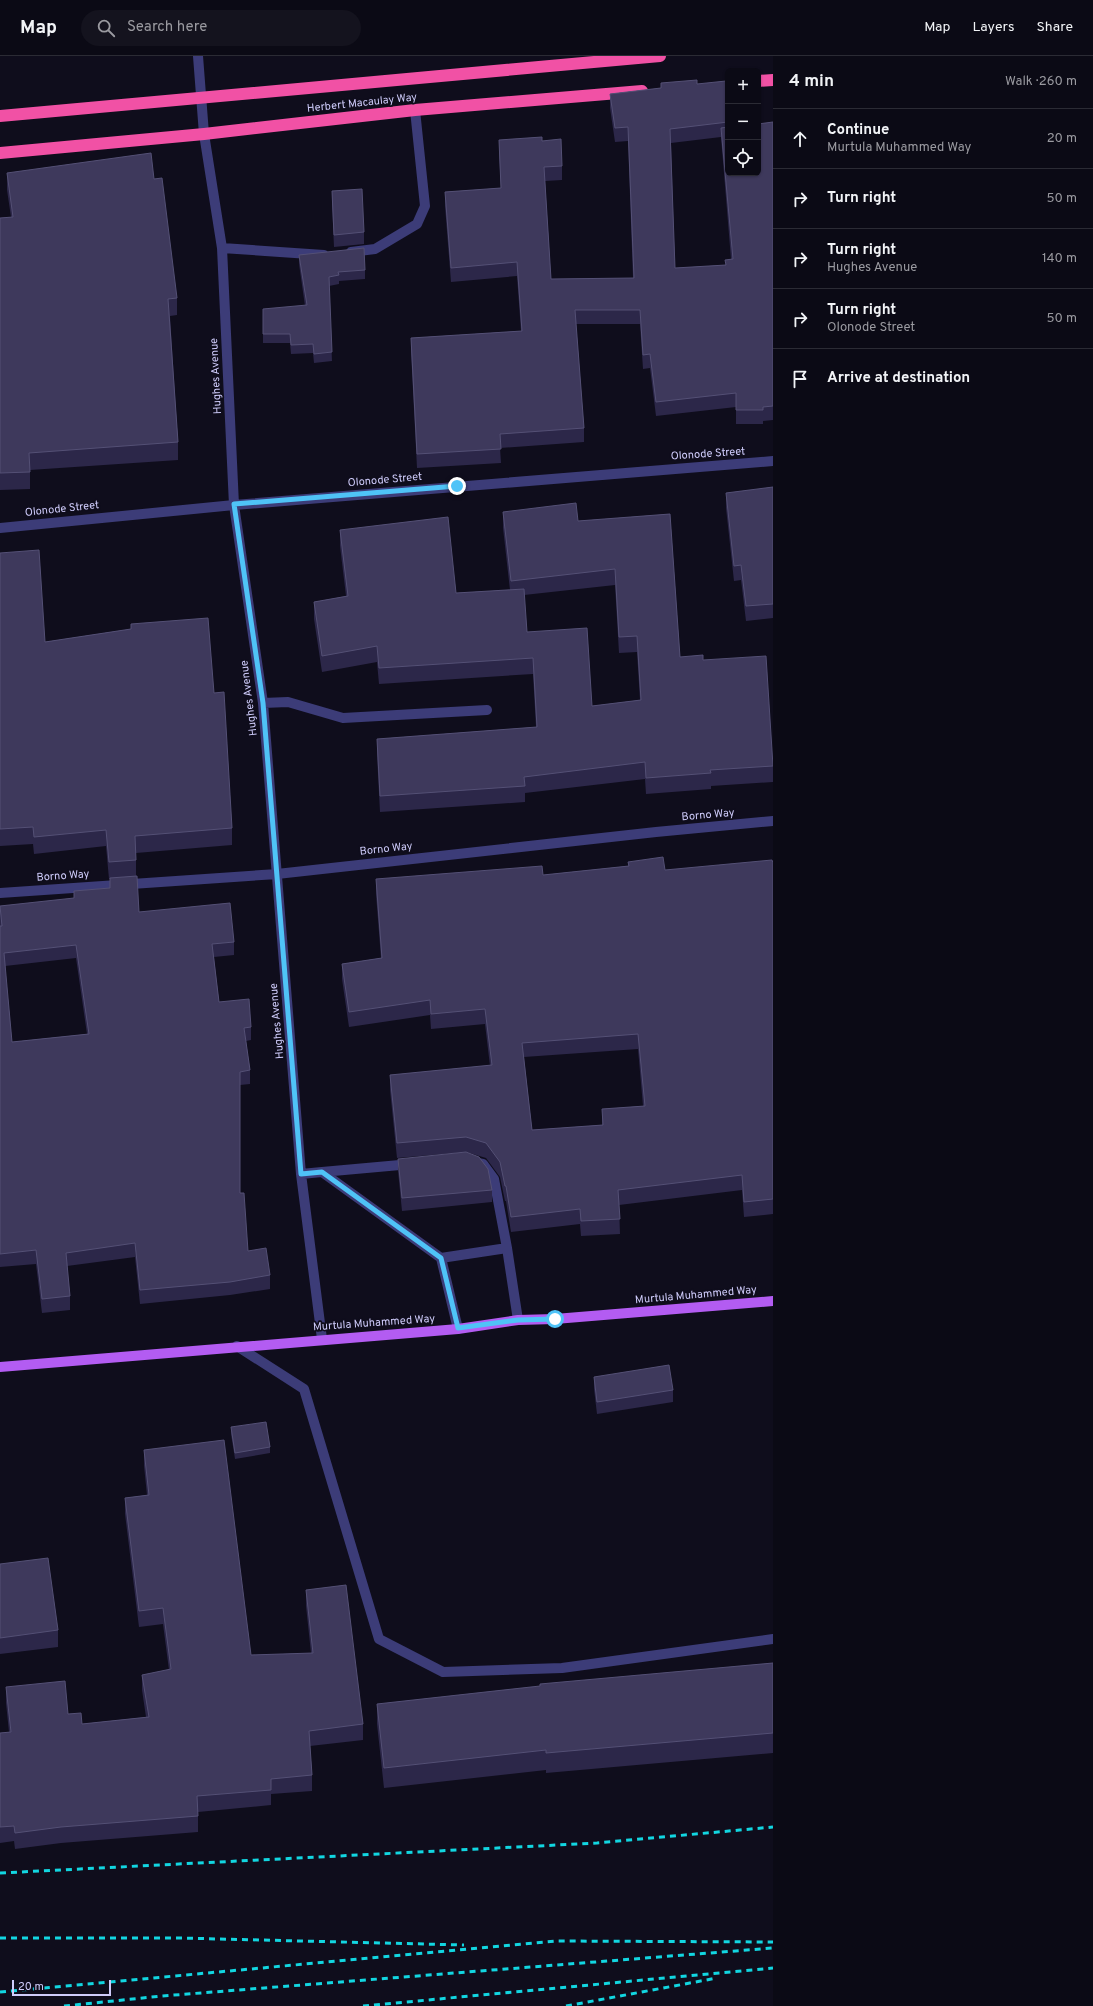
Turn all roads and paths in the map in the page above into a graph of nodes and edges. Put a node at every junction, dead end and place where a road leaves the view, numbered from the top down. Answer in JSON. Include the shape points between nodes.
{"nodes":[{"id":1,"x":198,"y":56,"type":"edge"},
{"id":2,"x":660,"y":56,"type":"edge"},
{"id":3,"x":773,"y":80,"type":"edge"},
{"id":4,"x":761,"y":81,"type":"edge"},
{"id":5,"x":657,"y":89,"type":"edge"},
{"id":6,"x":201,"y":99,"type":"junction"},
{"id":7,"x":415,"y":110,"type":"junction"},
{"id":8,"x":0,"y":116,"type":"edge"},
{"id":9,"x":204,"y":134,"type":"junction"},
{"id":10,"x":0,"y":153,"type":"edge"},
{"id":11,"x":222,"y":248,"type":"junction"},
{"id":12,"x":773,"y":461,"type":"edge"},
{"id":13,"x":234,"y":504,"type":"junction"},
{"id":14,"x":0,"y":528,"type":"edge"},
{"id":15,"x":263,"y":703,"type":"junction"},
{"id":16,"x":487,"y":710,"type":"dead end"},
{"id":17,"x":773,"y":821,"type":"edge"},
{"id":18,"x":277,"y":874,"type":"junction"},
{"id":19,"x":0,"y":893,"type":"edge"},
{"id":20,"x":467,"y":1158,"type":"edge"},
{"id":21,"x":421,"y":1163,"type":"edge"},
{"id":22,"x":322,"y":1172,"type":"junction"},
{"id":23,"x":301,"y":1174,"type":"junction"},
{"id":24,"x":507,"y":1248,"type":"junction"},
{"id":25,"x":441,"y":1258,"type":"junction"},
{"id":26,"x":773,"y":1301,"type":"edge"},
{"id":27,"x":518,"y":1320,"type":"junction"},
{"id":28,"x":458,"y":1328,"type":"junction"},
{"id":29,"x":322,"y":1339,"type":"junction"},
{"id":30,"x":237,"y":1346,"type":"junction"},
{"id":31,"x":0,"y":1367,"type":"edge"},
{"id":32,"x":773,"y":1639,"type":"edge"}],
"edges":[{"from":1,"to":6,"type":"street","name":"Hughes Avenue"},
{"from":2,"to":6,"type":"highway","name":"Herbert Macaulay Way"},
{"from":3,"to":4,"type":"highway"},
{"from":5,"to":7,"type":"highway","name":"Herbert Macaulay Way"},
{"from":6,"to":8,"type":"highway","name":"Herbert Macaulay Way"},
{"from":6,"to":9,"type":"street","name":"Hughes Avenue"},
{"from":7,"to":9,"type":"highway","name":"Herbert Macaulay Way"},
{"from":7,"to":11,"type":"street","via":[[425,206],[417,224],[375,249],[336,254]]},
{"from":9,"to":10,"type":"highway","name":"Herbert Macaulay Way"},
{"from":9,"to":11,"type":"street","name":"Hughes Avenue"},
{"from":11,"to":13,"type":"street","name":"Hughes Avenue"},
{"from":12,"to":13,"type":"street","name":"Olonode Street"},
{"from":13,"to":14,"type":"street","name":"Olonode Street"},
{"from":13,"to":15,"type":"street","name":"Hughes Avenue"},
{"from":15,"to":16,"type":"street","via":[[288,702],[343,718]]},
{"from":15,"to":18,"type":"street","name":"Hughes Avenue"},
{"from":17,"to":18,"type":"street","name":"Borno Way"},
{"from":18,"to":19,"type":"street","name":"Borno Way"},
{"from":18,"to":23,"type":"street","name":"Hughes Avenue"},
{"from":20,"to":24,"type":"street","via":[[483,1164],[494,1178]]},
{"from":21,"to":22,"type":"street"},
{"from":22,"to":23,"type":"street"},
{"from":22,"to":25,"type":"street"},
{"from":23,"to":29,"type":"street","name":"Hughes Avenue"},
{"from":24,"to":25,"type":"street"},
{"from":24,"to":27,"type":"street"},
{"from":25,"to":28,"type":"street"},
{"from":26,"to":27,"type":"main road","name":"Murtula Muhammed Way"},
{"from":27,"to":28,"type":"main road","name":"Murtula Muhammed Way"},
{"from":28,"to":29,"type":"main road","name":"Murtula Muhammed Way"},
{"from":29,"to":30,"type":"main road","name":"Murtula Muhammed Way"},
{"from":30,"to":31,"type":"main road","name":"Murtula Muhammed Way"},
{"from":30,"to":32,"type":"street","via":[[304,1388],[379,1639],[443,1672],[562,1668]]}]}
